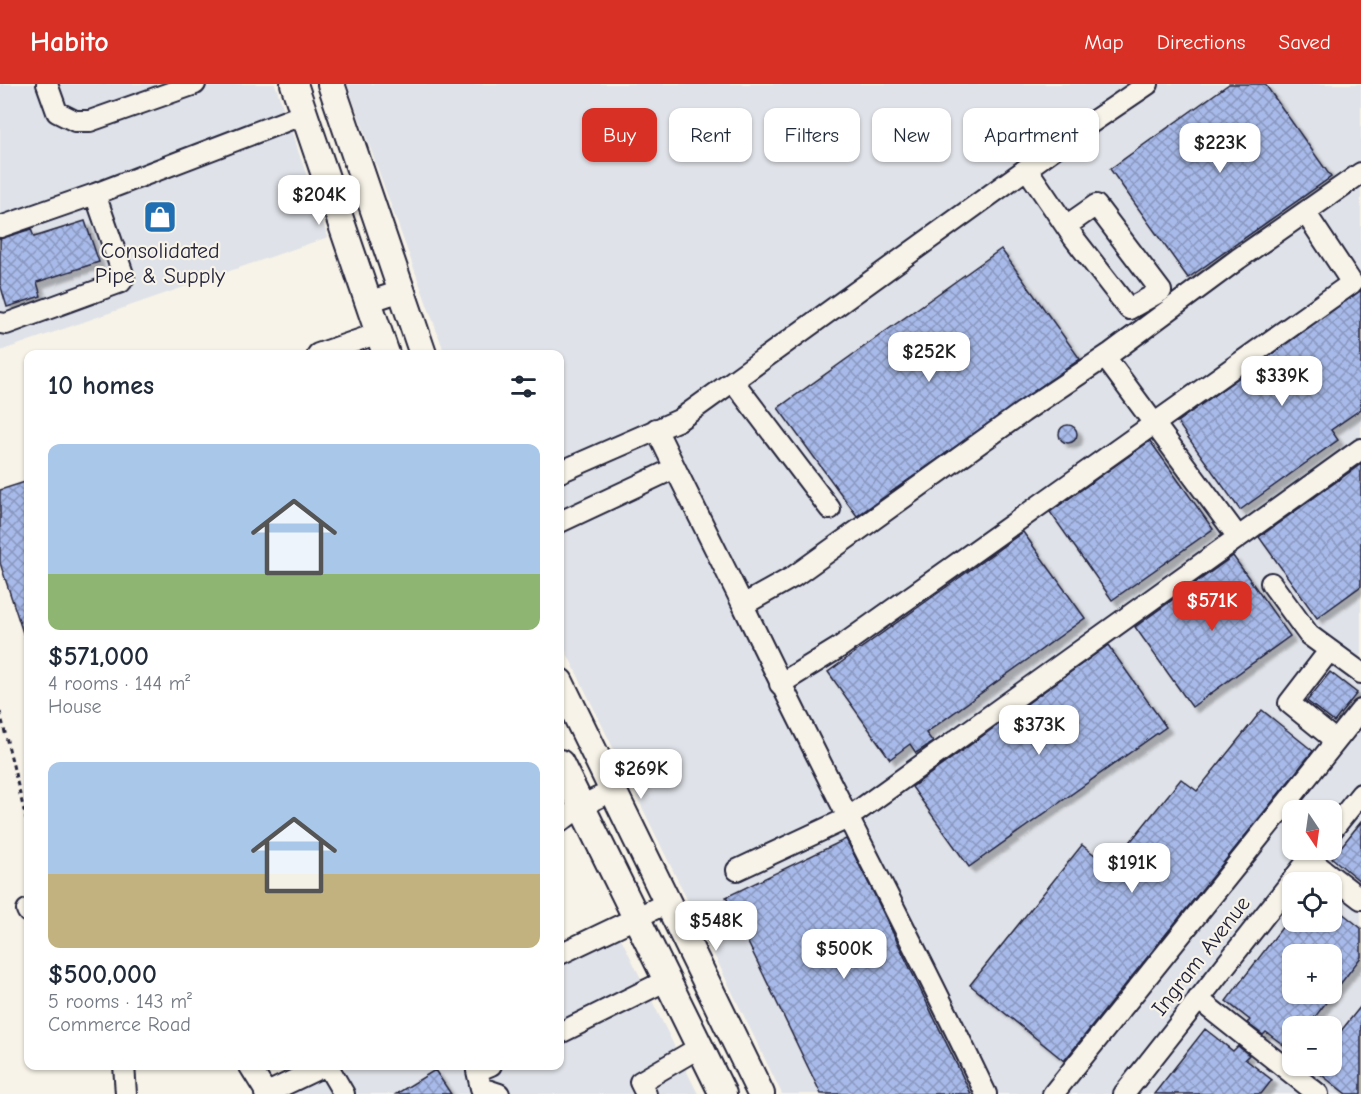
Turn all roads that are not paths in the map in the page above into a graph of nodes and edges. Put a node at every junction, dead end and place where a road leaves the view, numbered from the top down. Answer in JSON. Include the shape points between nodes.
{"nodes":[{"id":1,"x":47,"y":84,"type":"edge"},
{"id":2,"x":195,"y":84,"type":"edge"},
{"id":3,"x":294,"y":84,"type":"edge"},
{"id":4,"x":331,"y":84,"type":"edge"},
{"id":5,"x":1148,"y":84,"type":"edge"},
{"id":6,"x":304,"y":114,"type":"junction"},
{"id":7,"x":1027,"y":169,"type":"junction"},
{"id":8,"x":1361,"y":173,"type":"edge"},
{"id":9,"x":95,"y":194,"type":"junction"},
{"id":10,"x":1305,"y":212,"type":"junction"},
{"id":11,"x":0,"y":226,"type":"edge"},
{"id":12,"x":1066,"y":226,"type":"junction"},
{"id":13,"x":1357,"y":280,"type":"edge"},
{"id":14,"x":401,"y":291,"type":"junction"},
{"id":15,"x":368,"y":302,"type":"junction"},
{"id":16,"x":0,"y":323,"type":"edge"},
{"id":17,"x":382,"y":344,"type":"edge"},
{"id":18,"x":344,"y":350,"type":"edge"},
{"id":19,"x":422,"y":350,"type":"edge"},
{"id":20,"x":1105,"y":357,"type":"junction"},
{"id":21,"x":733,"y":381,"type":"junction"},
{"id":22,"x":1153,"y":424,"type":"junction"},
{"id":23,"x":656,"y":429,"type":"junction"},
{"id":24,"x":1361,"y":449,"type":"edge"},
{"id":25,"x":675,"y":468,"type":"junction"},
{"id":26,"x":564,"y":470,"type":"edge"},
{"id":27,"x":830,"y":509,"type":"dead end"},
{"id":28,"x":564,"y":520,"type":"edge"},
{"id":29,"x":1238,"y":537,"type":"junction"},
{"id":30,"x":1271,"y":583,"type":"dead end"},
{"id":31,"x":743,"y":605,"type":"junction"},
{"id":32,"x":1329,"y":651,"type":"junction"},
{"id":33,"x":1361,"y":673,"type":"edge"},
{"id":34,"x":780,"y":684,"type":"junction"},
{"id":35,"x":564,"y":690,"type":"edge"},
{"id":36,"x":1361,"y":710,"type":"edge"},
{"id":37,"x":1336,"y":741,"type":"junction"},
{"id":38,"x":564,"y":772,"type":"edge"},
{"id":39,"x":612,"y":791,"type":"junction"},
{"id":40,"x":1361,"y":794,"type":"edge"},
{"id":41,"x":580,"y":806,"type":"junction"},
{"id":42,"x":848,"y":818,"type":"junction"},
{"id":43,"x":1342,"y":818,"type":"edge"},
{"id":44,"x":564,"y":819,"type":"edge"},
{"id":45,"x":1308,"y":860,"type":"edge"},
{"id":46,"x":1319,"y":860,"type":"edge"},
{"id":47,"x":737,"y":870,"type":"dead end"},
{"id":48,"x":1361,"y":899,"type":"edge"},
{"id":49,"x":667,"y":903,"type":"junction"},
{"id":50,"x":636,"y":918,"type":"junction"},
{"id":51,"x":564,"y":952,"type":"edge"},
{"id":52,"x":667,"y":980,"type":"junction"},
{"id":53,"x":1198,"y":999,"type":"junction"},
{"id":54,"x":564,"y":1031,"type":"edge"},
{"id":55,"x":700,"y":1047,"type":"junction"},
{"id":56,"x":124,"y":1070,"type":"edge"},
{"id":57,"x":252,"y":1070,"type":"edge"},
{"id":58,"x":316,"y":1070,"type":"edge"},
{"id":59,"x":330,"y":1070,"type":"edge"},
{"id":60,"x":479,"y":1070,"type":"edge"},
{"id":61,"x":126,"y":1094,"type":"edge"},
{"id":62,"x":266,"y":1094,"type":"edge"},
{"id":63,"x":344,"y":1094,"type":"edge"},
{"id":64,"x":499,"y":1094,"type":"edge"},
{"id":65,"x":646,"y":1094,"type":"edge"},
{"id":66,"x":723,"y":1094,"type":"edge"},
{"id":67,"x":761,"y":1094,"type":"edge"},
{"id":68,"x":986,"y":1094,"type":"edge"},
{"id":69,"x":1053,"y":1094,"type":"edge"},
{"id":70,"x":1124,"y":1094,"type":"edge"},
{"id":71,"x":1318,"y":1094,"type":"edge"}],
"edges":[{"from":1,"to":2,"type":"street","via":[[57,112],[75,121],[90,121]]},
{"from":3,"to":6,"type":"main road"},
{"from":4,"to":14,"type":"main road"},
{"from":5,"to":7,"type":"street"},
{"from":6,"to":9,"type":"street"},
{"from":6,"to":15,"type":"main road"},
{"from":7,"to":12,"type":"street"},
{"from":7,"to":21,"type":"street"},
{"from":8,"to":10,"type":"street"},
{"from":9,"to":11,"type":"street"},
{"from":9,"to":16,"type":"street","via":[[124,272],[121,282]]},
{"from":10,"to":13,"type":"street"},
{"from":10,"to":20,"type":"street"},
{"from":12,"to":12,"type":"street","via":[[1129,309],[1161,291],[1096,205]]},
{"from":13,"to":22,"type":"street"},
{"from":14,"to":15,"type":"street"},
{"from":14,"to":19,"type":"main road"},
{"from":15,"to":17,"type":"main road"},
{"from":17,"to":18,"type":"street"},
{"from":20,"to":22,"type":"street"},
{"from":20,"to":31,"type":"street","via":[[793,577]]},
{"from":21,"to":23,"type":"street","via":[[679,420]]},
{"from":21,"to":27,"type":"street"},
{"from":22,"to":29,"type":"street"},
{"from":22,"to":34,"type":"street","via":[[840,646]]},
{"from":23,"to":25,"type":"street"},
{"from":23,"to":26,"type":"street"},
{"from":24,"to":29,"type":"street"},
{"from":25,"to":28,"type":"street"},
{"from":25,"to":31,"type":"street"},
{"from":29,"to":42,"type":"street"},
{"from":30,"to":32,"type":"street","via":[[1309,635]]},
{"from":31,"to":34,"type":"street"},
{"from":32,"to":33,"type":"street"},
{"from":32,"to":37,"type":"street","via":[[1289,703]]},
{"from":34,"to":42,"type":"street"},
{"from":35,"to":39,"type":"main road"},
{"from":36,"to":37,"type":"street"},
{"from":37,"to":69,"type":"street"},
{"from":38,"to":41,"type":"main road"},
{"from":39,"to":41,"type":"street"},
{"from":39,"to":49,"type":"main road"},
{"from":40,"to":43,"type":"street"},
{"from":41,"to":44,"type":"street"},
{"from":41,"to":50,"type":"main road"},
{"from":42,"to":47,"type":"street"},
{"from":42,"to":68,"type":"street","via":[[883,881]]},
{"from":45,"to":53,"type":"street","name":"Ingram Avenue"},
{"from":46,"to":48,"type":"street"},
{"from":49,"to":50,"type":"street"},
{"from":49,"to":67,"type":"main road"},
{"from":50,"to":51,"type":"street"},
{"from":50,"to":52,"type":"main road"},
{"from":52,"to":54,"type":"street"},
{"from":52,"to":55,"type":"main road"},
{"from":53,"to":70,"type":"street","name":"Ingram Avenue"},
{"from":53,"to":71,"type":"street"},
{"from":55,"to":65,"type":"street","via":[[640,1082]]},
{"from":55,"to":66,"type":"main road"},
{"from":56,"to":61,"type":"street"},
{"from":57,"to":62,"type":"street"},
{"from":58,"to":62,"type":"street"},
{"from":59,"to":63,"type":"street"},
{"from":60,"to":64,"type":"street","via":[[481,1088]]}]}
